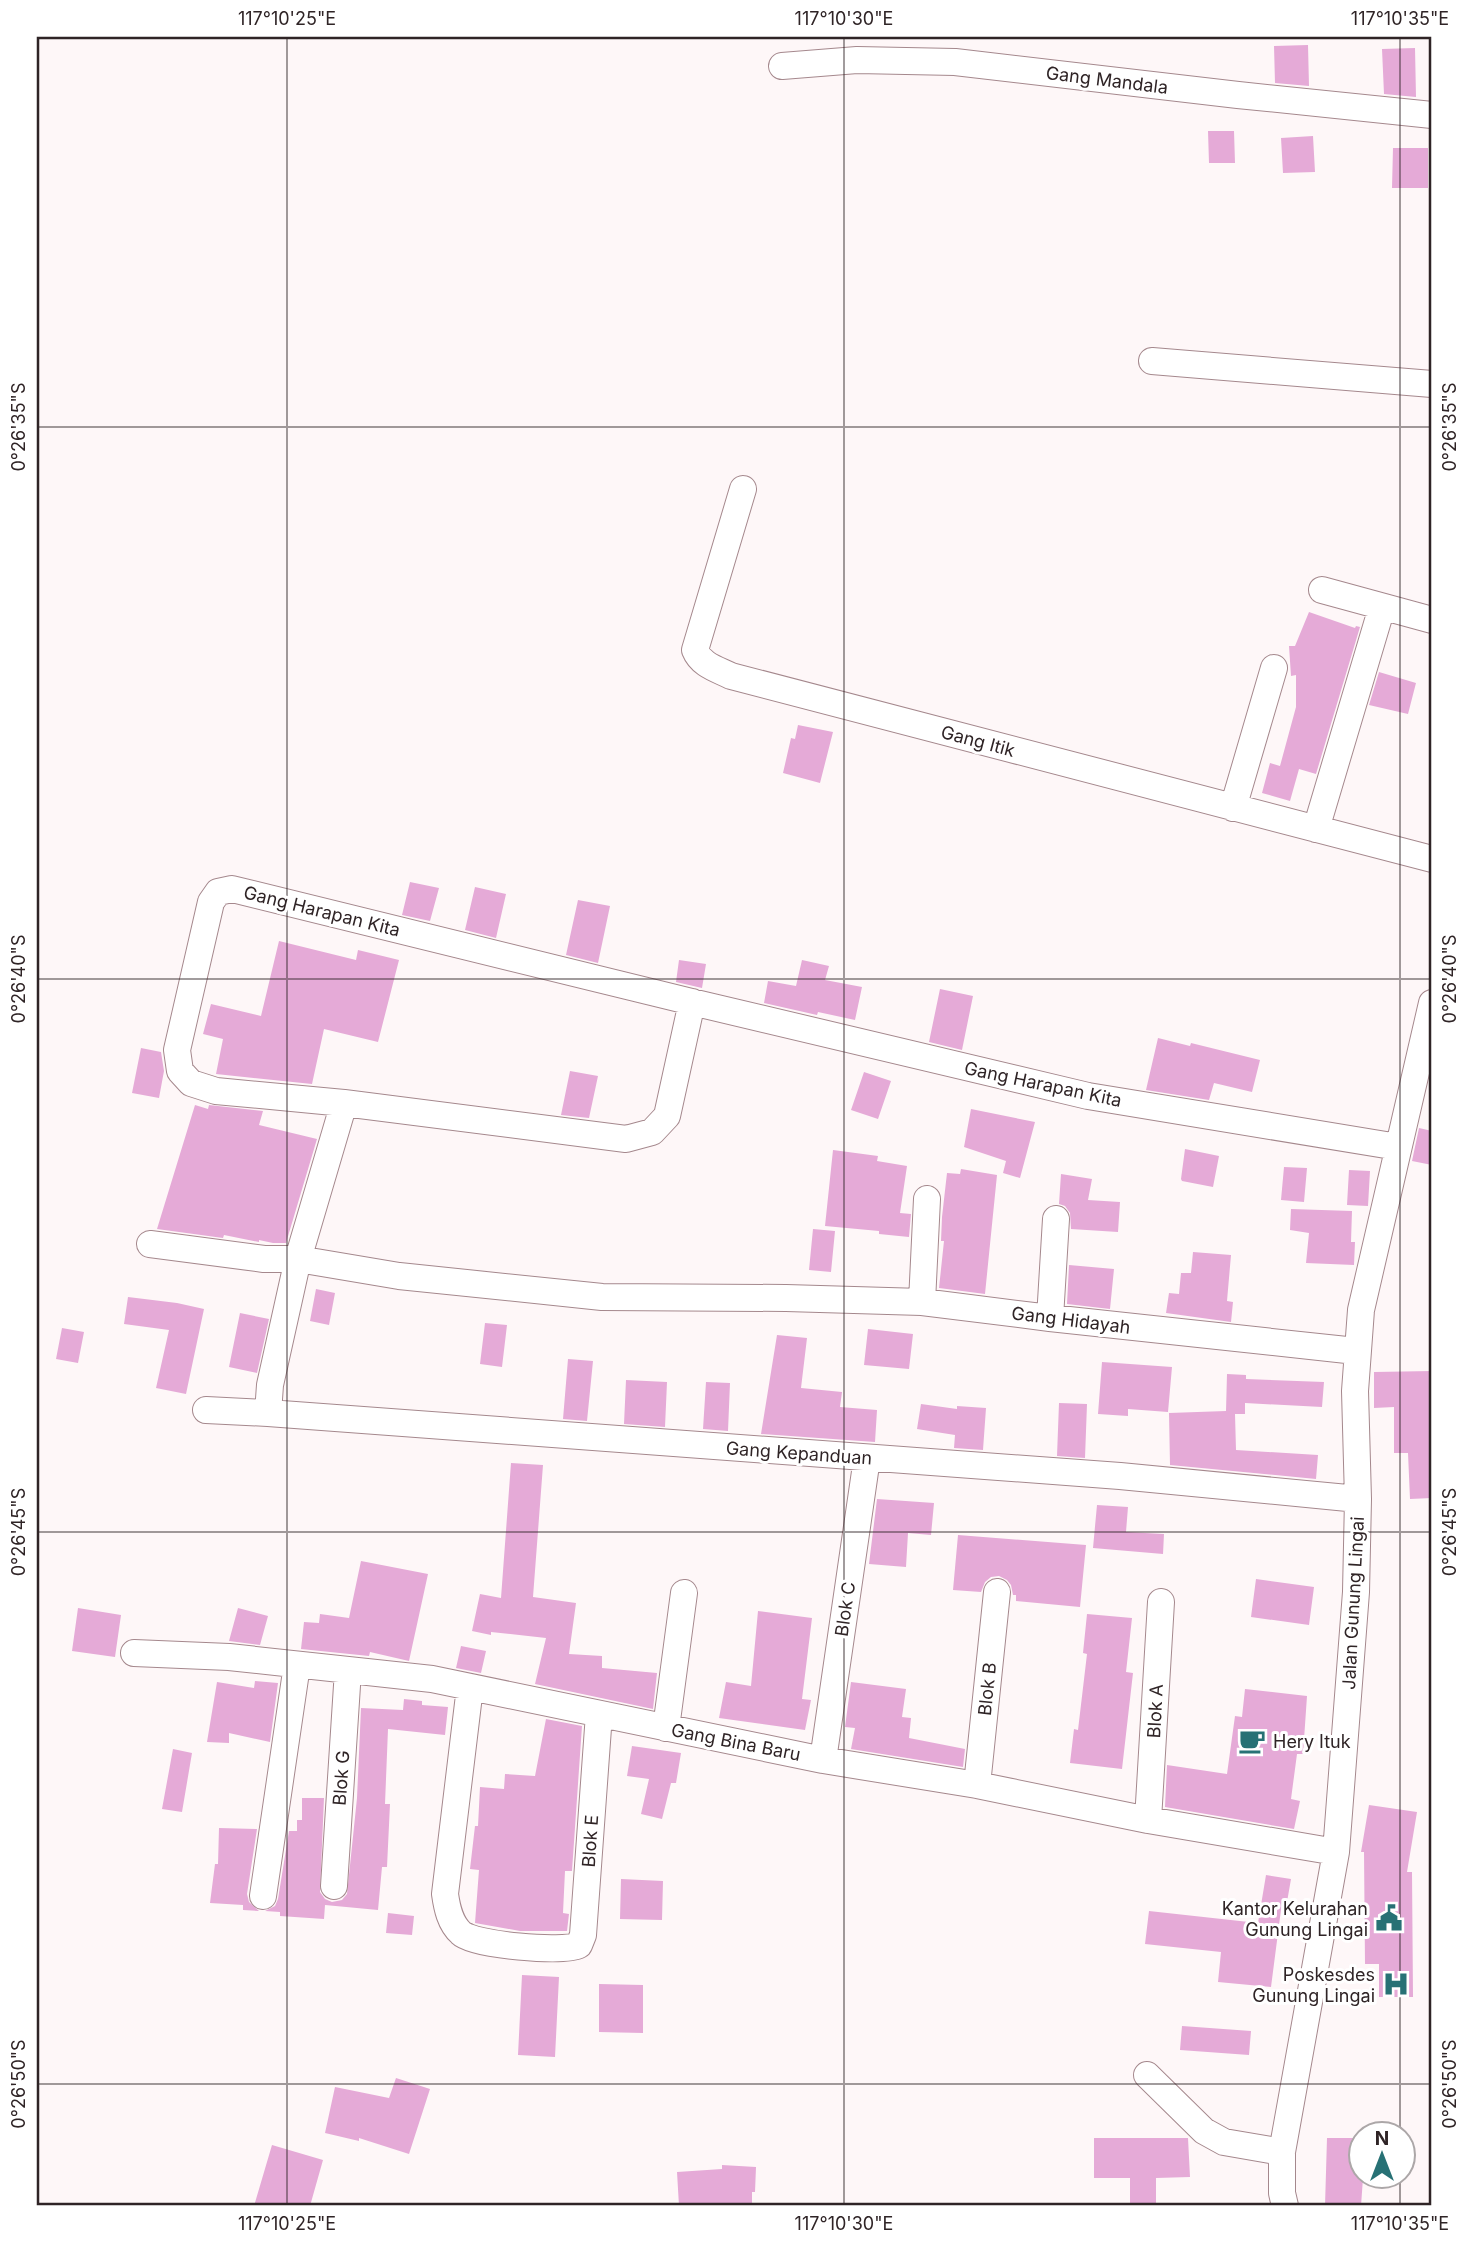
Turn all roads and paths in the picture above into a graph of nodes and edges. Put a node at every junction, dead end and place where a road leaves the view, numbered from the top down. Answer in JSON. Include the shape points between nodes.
{"nodes":[{"id":1,"x":782,"y":66,"type":"dead end"},
{"id":2,"x":1432,"y":115,"type":"edge"},
{"id":3,"x":1152,"y":361,"type":"dead end"},
{"id":4,"x":1432,"y":384,"type":"edge"},
{"id":5,"x":743,"y":489,"type":"dead end"},
{"id":6,"x":1322,"y":590,"type":"dead end"},
{"id":7,"x":1382,"y":607,"type":"junction"},
{"id":8,"x":1432,"y":620,"type":"edge"},
{"id":9,"x":1274,"y":668,"type":"dead end"},
{"id":10,"x":1233,"y":808,"type":"junction"},
{"id":11,"x":1315,"y":829,"type":"junction"},
{"id":12,"x":1432,"y":859,"type":"edge"},
{"id":13,"x":692,"y":1002,"type":"junction"},
{"id":14,"x":1432,"y":1003,"type":"edge"},
{"id":15,"x":344,"y":1103,"type":"junction"},
{"id":16,"x":1398,"y":1147,"type":"junction"},
{"id":17,"x":928,"y":1199,"type":"dead end"},
{"id":18,"x":1056,"y":1219,"type":"dead end"},
{"id":19,"x":150,"y":1244,"type":"dead end"},
{"id":20,"x":298,"y":1259,"type":"junction"},
{"id":21,"x":922,"y":1302,"type":"junction"},
{"id":22,"x":1050,"y":1318,"type":"junction"},
{"id":23,"x":1356,"y":1351,"type":"junction"},
{"id":24,"x":206,"y":1409,"type":"dead end"},
{"id":25,"x":268,"y":1413,"type":"junction"},
{"id":26,"x":867,"y":1458,"type":"junction"},
{"id":27,"x":1358,"y":1499,"type":"junction"},
{"id":28,"x":684,"y":1592,"type":"dead end"},
{"id":29,"x":997,"y":1592,"type":"dead end"},
{"id":30,"x":1161,"y":1602,"type":"dead end"},
{"id":31,"x":134,"y":1653,"type":"dead end"},
{"id":32,"x":297,"y":1665,"type":"junction"},
{"id":33,"x":348,"y":1670,"type":"junction"},
{"id":34,"x":470,"y":1687,"type":"junction"},
{"id":35,"x":599,"y":1714,"type":"junction"},
{"id":36,"x":666,"y":1728,"type":"junction"},
{"id":37,"x":823,"y":1760,"type":"junction"},
{"id":38,"x":977,"y":1786,"type":"junction"},
{"id":39,"x":1148,"y":1820,"type":"junction"},
{"id":40,"x":1336,"y":1852,"type":"junction"},
{"id":41,"x":334,"y":1886,"type":"dead end"},
{"id":42,"x":263,"y":1896,"type":"dead end"},
{"id":43,"x":1147,"y":2075,"type":"dead end"},
{"id":44,"x":1282,"y":2152,"type":"junction"},
{"id":45,"x":1286,"y":2206,"type":"edge"}],
"edges":[{"from":1,"to":2,"type":"street","name":"Gang Mandala","via":[[857,60],[956,62]]},
{"from":3,"to":4,"type":"street"},
{"from":5,"to":10,"type":"street","name":"Gang Itik","via":[[695,650],[709,666],[731,676]]},
{"from":6,"to":7,"type":"street"},
{"from":7,"to":8,"type":"street"},
{"from":7,"to":11,"type":"street"},
{"from":9,"to":10,"type":"street"},
{"from":10,"to":11,"type":"street","name":"Gang Itik"},
{"from":11,"to":12,"type":"street","name":"Gang Itik"},
{"from":13,"to":15,"type":"street","name":"Gang Harapan Kita","via":[[667,1116],[652,1132],[626,1139]]},
{"from":13,"to":15,"type":"street","name":"Gang Harapan Kita","via":[[232,889],[218,891],[211,902],[177,1050],[180,1071],[191,1083],[216,1091]]},
{"from":13,"to":16,"type":"street","name":"Gang Harapan Kita","via":[[1088,1096]]},
{"from":14,"to":16,"type":"street","name":"Jalan Gunung Lingai"},
{"from":15,"to":20,"type":"street"},
{"from":16,"to":23,"type":"street","name":"Jalan Gunung Lingai"},
{"from":17,"to":21,"type":"street"},
{"from":18,"to":22,"type":"street"},
{"from":19,"to":20,"type":"street","name":"Gang Hidayah"},
{"from":20,"to":21,"type":"street","name":"Gang Hidayah","via":[[399,1276],[602,1297]]},
{"from":20,"to":25,"type":"street"},
{"from":21,"to":22,"type":"street","name":"Gang Hidayah"},
{"from":22,"to":23,"type":"street","name":"Gang Hidayah"},
{"from":23,"to":27,"type":"street","name":"Jalan Gunung Lingai"},
{"from":24,"to":25,"type":"street","name":"Gang Kepanduan"},
{"from":25,"to":26,"type":"street","name":"Gang Kepanduan"},
{"from":26,"to":27,"type":"street","name":"Gang Kepanduan"},
{"from":26,"to":37,"type":"street","name":"Blok C"},
{"from":27,"to":40,"type":"street","name":"Jalan Gunung Lingai","via":[[1356,1592]]},
{"from":28,"to":36,"type":"street"},
{"from":29,"to":38,"type":"street","name":"Blok B"},
{"from":30,"to":39,"type":"street","name":"Blok A"},
{"from":31,"to":32,"type":"street","name":"Gang Bina Baru"},
{"from":32,"to":33,"type":"street","name":"Gang Bina Baru"},
{"from":32,"to":42,"type":"street"},
{"from":33,"to":34,"type":"street","name":"Gang Bina Baru"},
{"from":33,"to":41,"type":"street","name":"Blok G"},
{"from":34,"to":35,"type":"street","name":"Gang Bina Baru"},
{"from":34,"to":35,"type":"street","name":"Blok E","via":[[445,1894],[453,1923],[463,1936],[479,1941],[559,1950],[579,1945]]},
{"from":35,"to":36,"type":"street","name":"Gang Bina Baru"},
{"from":36,"to":37,"type":"street","name":"Gang Bina Baru"},
{"from":37,"to":38,"type":"street","name":"Gang Bina Baru"},
{"from":38,"to":39,"type":"street","name":"Gang Bina Baru"},
{"from":39,"to":40,"type":"street","name":"Gang Bina Baru"},
{"from":40,"to":44,"type":"street","name":"Jalan Gunung Lingai"},
{"from":43,"to":44,"type":"street","via":[[1204,2131],[1224,2142]]},
{"from":44,"to":45,"type":"street","name":"Jalan Gunung Lingai"}]}
